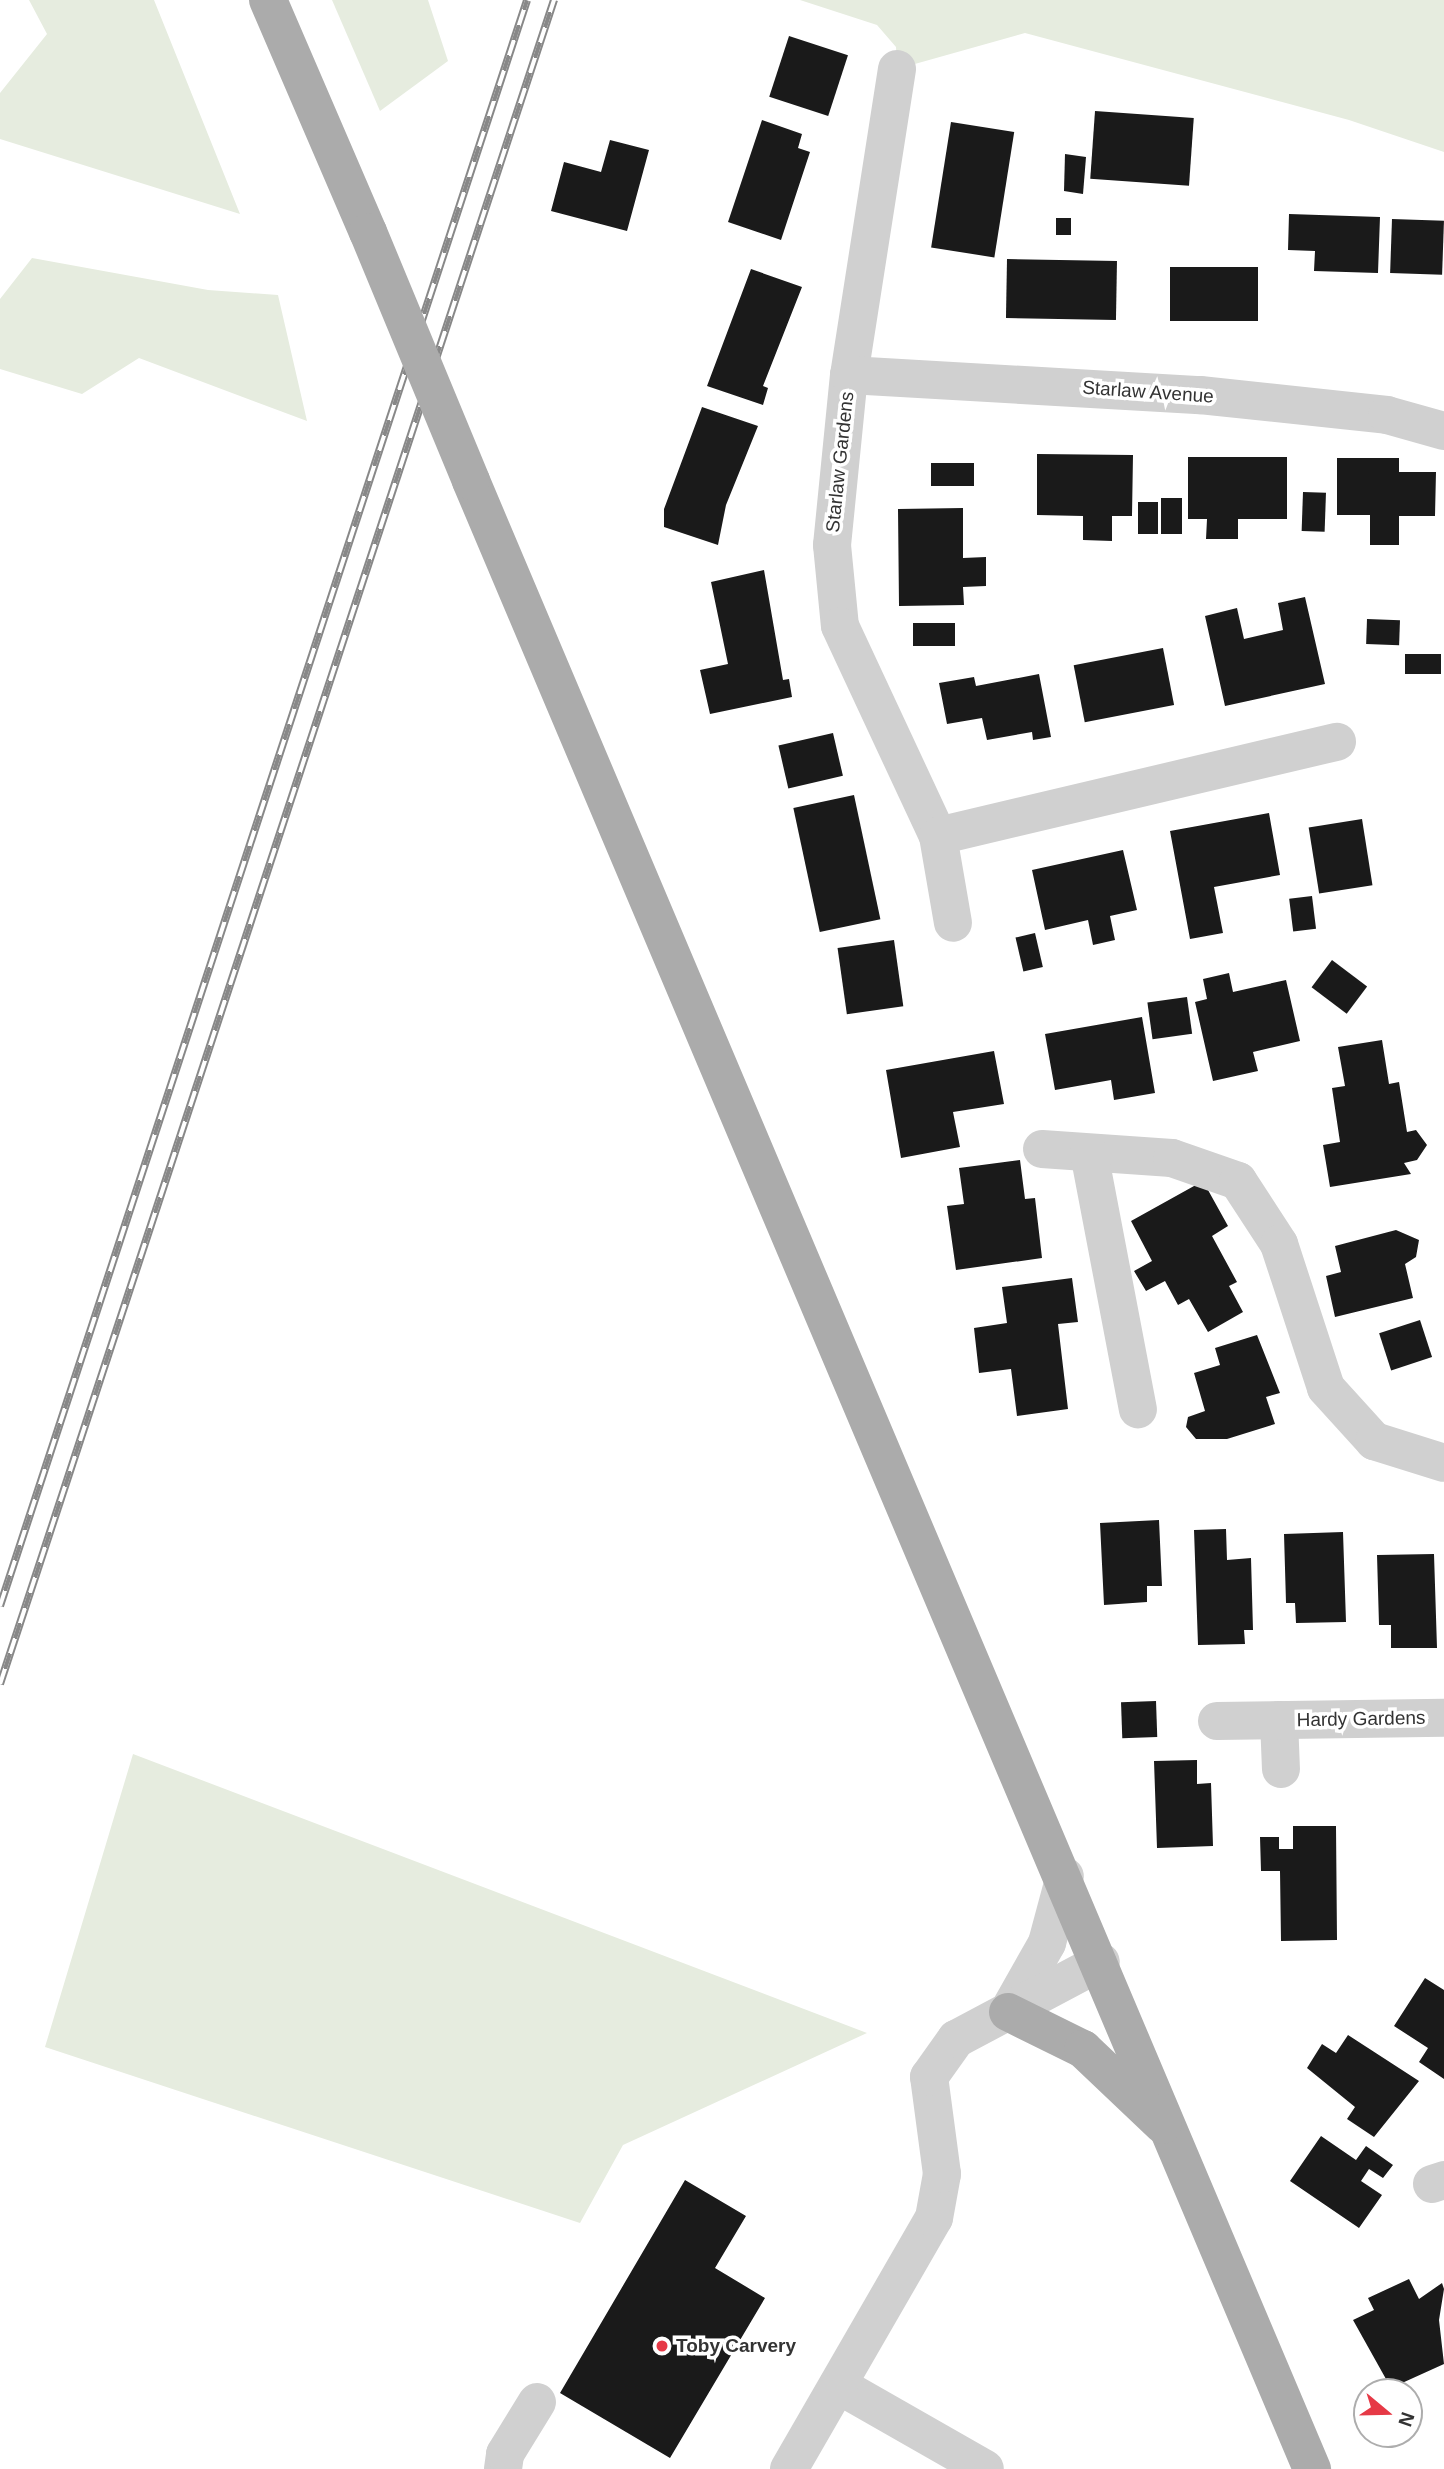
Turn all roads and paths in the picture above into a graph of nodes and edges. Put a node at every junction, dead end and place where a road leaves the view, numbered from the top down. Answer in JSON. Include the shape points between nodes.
{"nodes":[{"id":1,"x":268,"y":0,"type":"edge"},
{"id":2,"x":897,"y":69,"type":"dead end"},
{"id":3,"x":849,"y":375,"type":"junction"},
{"id":4,"x":1444,"y":431,"type":"edge"},
{"id":5,"x":1337,"y":742,"type":"dead end"},
{"id":6,"x":938,"y":836,"type":"junction"},
{"id":7,"x":953,"y":923,"type":"dead end"},
{"id":8,"x":1042,"y":1149,"type":"dead end"},
{"id":9,"x":1089,"y":1153,"type":"junction"},
{"id":10,"x":1138,"y":1409,"type":"dead end"},
{"id":11,"x":1444,"y":1464,"type":"edge"},
{"id":12,"x":1444,"y":1718,"type":"edge"},
{"id":13,"x":1279,"y":1720,"type":"junction"},
{"id":14,"x":1217,"y":1721,"type":"dead end"},
{"id":15,"x":1280,"y":1769,"type":"dead end"},
{"id":16,"x":1065,"y":1876,"type":"junction"},
{"id":17,"x":1101,"y":1962,"type":"junction"},
{"id":18,"x":1008,"y":2012,"type":"junction"},
{"id":19,"x":1172,"y":2133,"type":"junction"},
{"id":20,"x":838,"y":2385,"type":"junction"},
{"id":21,"x":537,"y":2402,"type":"dead end"},
{"id":22,"x":503,"y":2469,"type":"edge"},
{"id":23,"x":789,"y":2469,"type":"edge"},
{"id":24,"x":985,"y":2469,"type":"edge"},
{"id":25,"x":1312,"y":2469,"type":"edge"}],
"edges":[{"from":1,"to":16,"type":"main road","bridge":true},
{"from":2,"to":3,"type":"street","name":"Starlaw Gardens"},
{"from":3,"to":4,"type":"street","name":"Starlaw Avenue","via":[[1200,395],[1387,415]]},
{"from":3,"to":6,"type":"street","name":"Starlaw Gardens","via":[[832,545],[840,626]]},
{"from":5,"to":6,"type":"street"},
{"from":6,"to":7,"type":"street","name":"Starlaw Gardens"},
{"from":8,"to":9,"type":"street"},
{"from":9,"to":10,"type":"street"},
{"from":9,"to":11,"type":"street","via":[[1171,1158],[1238,1181],[1279,1244],[1326,1388],[1374,1441]]},
{"from":12,"to":13,"type":"street","name":"Hardy Gardens"},
{"from":13,"to":14,"type":"street","name":"Hardy Gardens"},
{"from":13,"to":15,"type":"street","name":"Hardy Gardens"},
{"from":16,"to":17,"type":"main road"},
{"from":16,"to":18,"type":"street","via":[[1046,1943]]},
{"from":17,"to":18,"type":"street"},
{"from":17,"to":19,"type":"main road"},
{"from":18,"to":19,"type":"main road","via":[[1083,2049]]},
{"from":18,"to":20,"type":"street","via":[[956,2039],[929,2077],[942,2174],[934,2218]]},
{"from":19,"to":25,"type":"main road"},
{"from":20,"to":23,"type":"street"},
{"from":20,"to":24,"type":"street"},
{"from":21,"to":22,"type":"street","via":[[505,2454]]}]}
